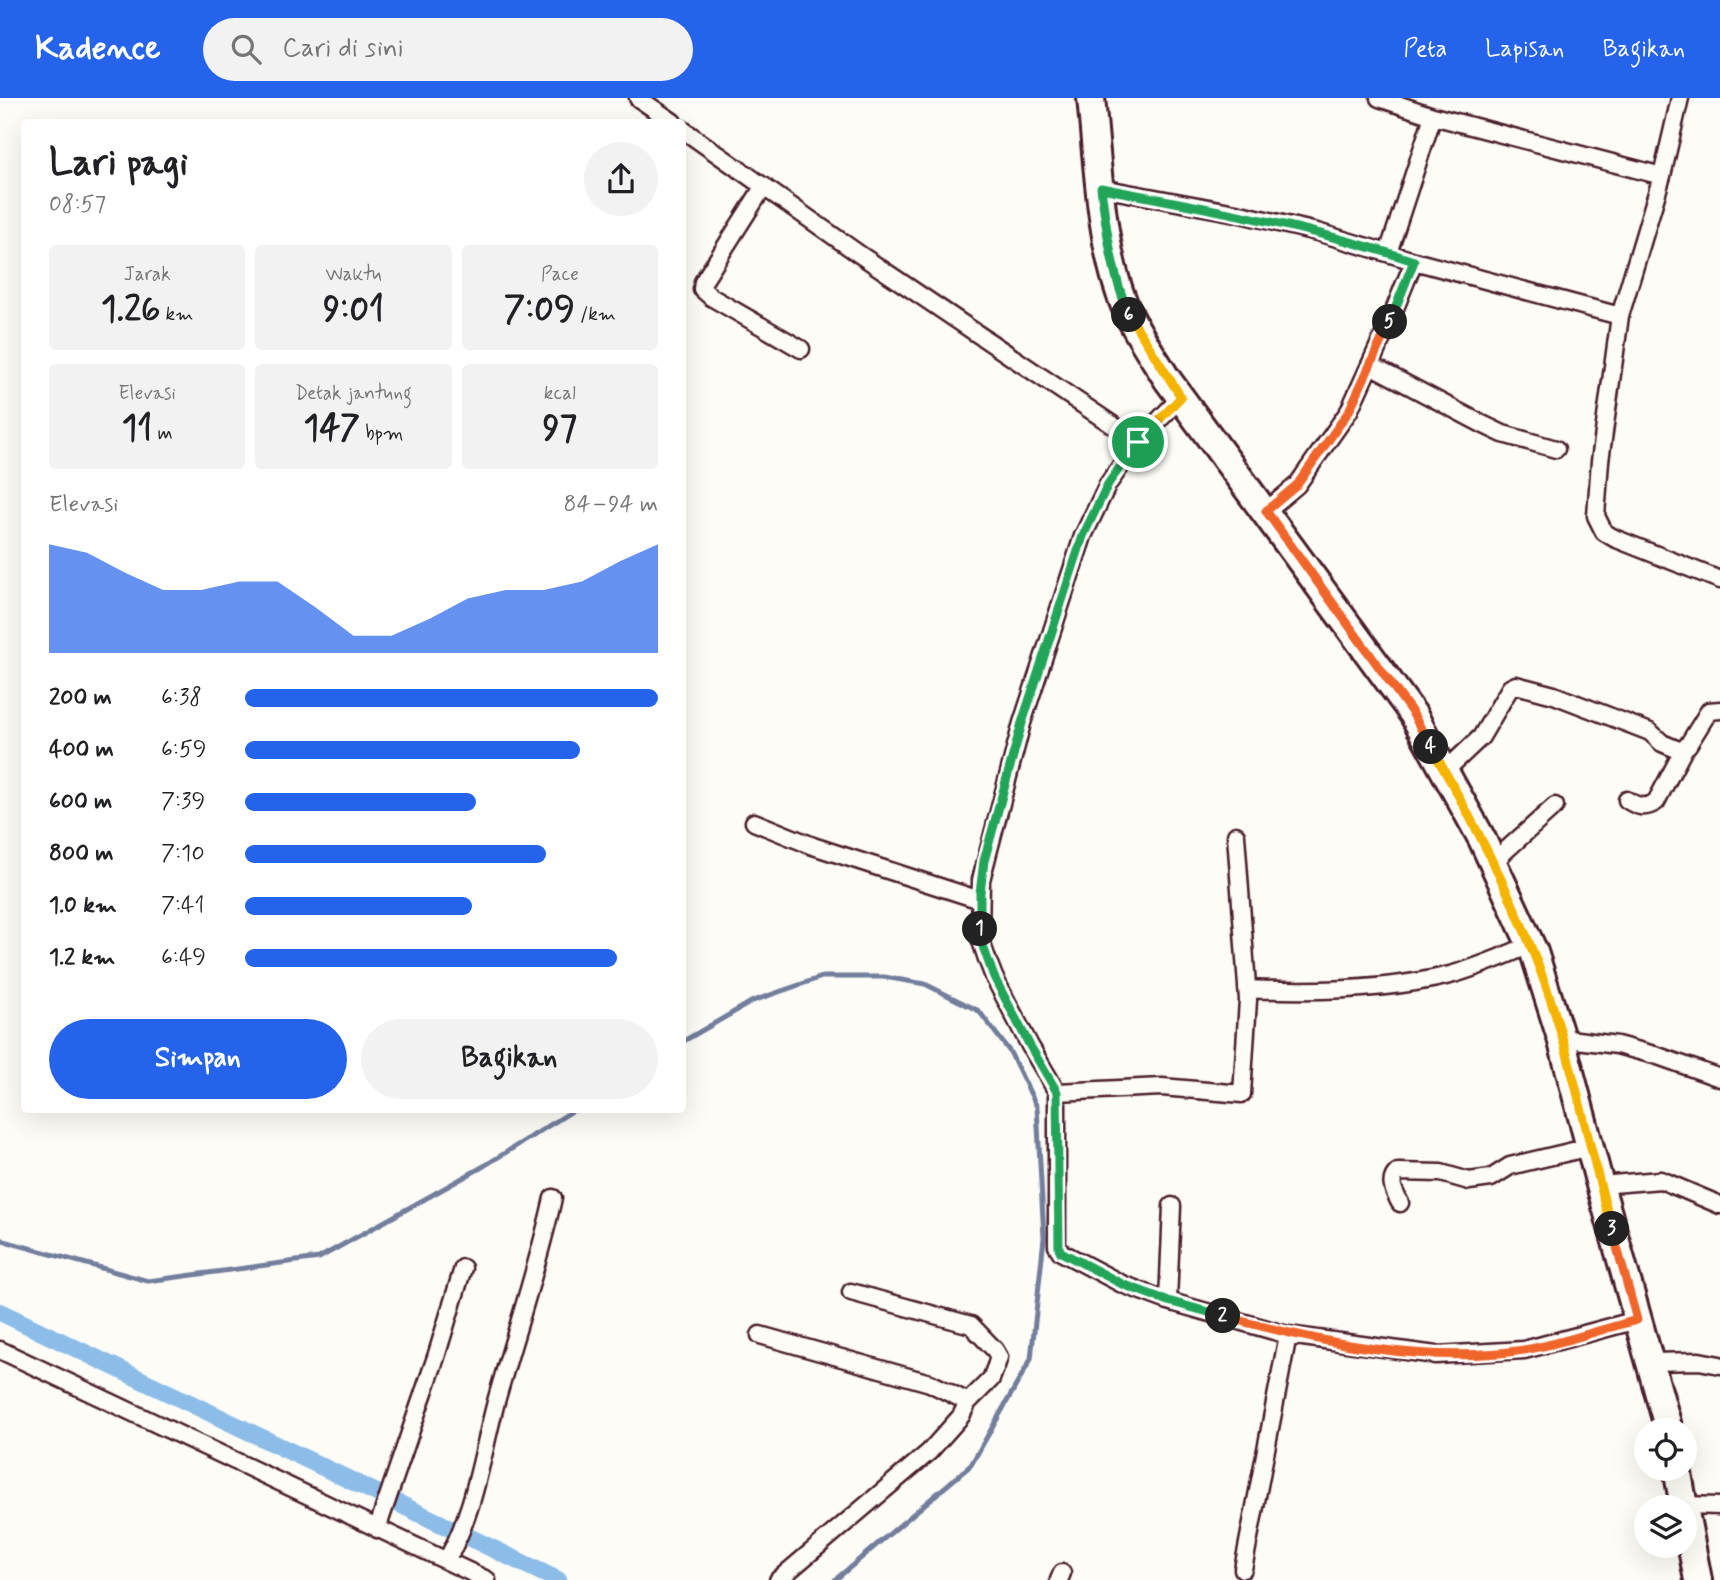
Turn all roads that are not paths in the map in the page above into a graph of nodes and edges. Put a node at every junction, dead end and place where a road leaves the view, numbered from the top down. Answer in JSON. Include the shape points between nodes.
{"nodes":[{"id":1,"x":638,"y":98,"type":"edge"},
{"id":2,"x":1091,"y":98,"type":"edge"},
{"id":3,"x":1379,"y":98,"type":"edge"},
{"id":4,"x":1680,"y":98,"type":"edge"},
{"id":5,"x":1433,"y":116,"type":"junction"},
{"id":6,"x":669,"y":119,"type":"edge"},
{"id":7,"x":686,"y":132,"type":"edge"},
{"id":8,"x":1662,"y":176,"type":"junction"},
{"id":9,"x":764,"y":186,"type":"junction"},
{"id":10,"x":1101,"y":188,"type":"junction"},
{"id":11,"x":1388,"y":253,"type":"junction"},
{"id":12,"x":1414,"y":261,"type":"junction"},
{"id":13,"x":1620,"y":316,"type":"junction"},
{"id":14,"x":801,"y":349,"type":"dead end"},
{"id":15,"x":1370,"y":365,"type":"junction"},
{"id":16,"x":1181,"y":397,"type":"junction"},
{"id":17,"x":1138,"y":442,"type":"junction"},
{"id":18,"x":1556,"y":449,"type":"dead end"},
{"id":19,"x":1266,"y":511,"type":"junction"},
{"id":20,"x":1720,"y":580,"type":"edge"},
{"id":21,"x":1720,"y":710,"type":"edge"},
{"id":22,"x":1684,"y":750,"type":"junction"},
{"id":23,"x":1445,"y":771,"type":"junction"},
{"id":24,"x":1627,"y":800,"type":"dead end"},
{"id":25,"x":1555,"y":806,"type":"dead end"},
{"id":26,"x":754,"y":822,"type":"dead end"},
{"id":27,"x":1237,"y":835,"type":"dead end"},
{"id":28,"x":1493,"y":862,"type":"junction"},
{"id":29,"x":980,"y":900,"type":"junction"},
{"id":30,"x":1530,"y":946,"type":"junction"},
{"id":31,"x":1247,"y":989,"type":"junction"},
{"id":32,"x":1561,"y":1038,"type":"junction"},
{"id":33,"x":1720,"y":1078,"type":"edge"},
{"id":34,"x":1057,"y":1092,"type":"junction"},
{"id":35,"x":1590,"y":1147,"type":"junction"},
{"id":36,"x":1600,"y":1185,"type":"junction"},
{"id":37,"x":553,"y":1198,"type":"dead end"},
{"id":38,"x":1400,"y":1203,"type":"dead end"},
{"id":39,"x":1720,"y":1205,"type":"edge"},
{"id":40,"x":1172,"y":1206,"type":"dead end"},
{"id":41,"x":463,"y":1268,"type":"dead end"},
{"id":42,"x":851,"y":1292,"type":"dead end"},
{"id":43,"x":1168,"y":1301,"type":"junction"},
{"id":44,"x":1637,"y":1320,"type":"junction"},
{"id":45,"x":760,"y":1335,"type":"dead end"},
{"id":46,"x":1288,"y":1335,"type":"junction"},
{"id":47,"x":0,"y":1350,"type":"edge"},
{"id":48,"x":1651,"y":1362,"type":"junction"},
{"id":49,"x":1720,"y":1365,"type":"edge"},
{"id":50,"x":968,"y":1402,"type":"junction"},
{"id":51,"x":1666,"y":1418,"type":"edge"},
{"id":52,"x":1720,"y":1506,"type":"edge"},
{"id":53,"x":1697,"y":1507,"type":"edge"},
{"id":54,"x":377,"y":1529,"type":"junction"},
{"id":55,"x":448,"y":1558,"type":"junction"},
{"id":56,"x":1694,"y":1558,"type":"edge"},
{"id":57,"x":1243,"y":1569,"type":"dead end"},
{"id":58,"x":487,"y":1580,"type":"edge"},
{"id":59,"x":778,"y":1580,"type":"edge"},
{"id":60,"x":1698,"y":1580,"type":"edge"}],
"edges":[{"from":1,"to":6,"type":"street"},
{"from":2,"to":10,"type":"main road"},
{"from":3,"to":5,"type":"street"},
{"from":4,"to":8,"type":"street"},
{"from":5,"to":8,"type":"street"},
{"from":5,"to":11,"type":"street"},
{"from":7,"to":9,"type":"street"},
{"from":8,"to":13,"type":"street"},
{"from":9,"to":14,"type":"street","via":[[702,289]]},
{"from":9,"to":17,"type":"street"},
{"from":10,"to":11,"type":"street","via":[[1250,216]]},
{"from":10,"to":16,"type":"main road","via":[[1117,285],[1132,323]]},
{"from":11,"to":12,"type":"street"},
{"from":12,"to":13,"type":"street"},
{"from":12,"to":15,"type":"street"},
{"from":13,"to":20,"type":"street","via":[[1600,461],[1599,525],[1614,538]]},
{"from":15,"to":18,"type":"street","via":[[1503,434]]},
{"from":15,"to":19,"type":"street","via":[[1349,411],[1297,485]]},
{"from":16,"to":17,"type":"street"},
{"from":16,"to":19,"type":"main road"},
{"from":17,"to":29,"type":"street","via":[[1108,484],[1083,536],[1019,731],[984,861]]},
{"from":19,"to":23,"type":"main road","via":[[1413,714]]},
{"from":21,"to":22,"type":"street","via":[[1709,711]]},
{"from":22,"to":23,"type":"street","via":[[1671,748],[1650,732],[1516,685],[1481,737]]},
{"from":22,"to":24,"type":"street","via":[[1656,802],[1637,807]]},
{"from":23,"to":28,"type":"main road"},
{"from":25,"to":28,"type":"street"},
{"from":26,"to":29,"type":"street"},
{"from":27,"to":31,"type":"street"},
{"from":28,"to":30,"type":"main road"},
{"from":29,"to":34,"type":"street","via":[[980,938],[994,977]]},
{"from":30,"to":31,"type":"street","via":[[1432,979],[1352,988]]},
{"from":30,"to":32,"type":"main road"},
{"from":31,"to":34,"type":"street","via":[[1242,1094],[1162,1087]]},
{"from":32,"to":33,"type":"street","via":[[1616,1045]]},
{"from":32,"to":35,"type":"main road"},
{"from":34,"to":43,"type":"street","via":[[1061,1252],[1122,1284]]},
{"from":35,"to":36,"type":"main road"},
{"from":35,"to":38,"type":"street","via":[[1469,1181],[1441,1173],[1398,1172],[1392,1182]]},
{"from":36,"to":39,"type":"street","via":[[1661,1180]]},
{"from":36,"to":44,"type":"main road"},
{"from":37,"to":55,"type":"street","via":[[462,1530]]},
{"from":40,"to":43,"type":"street"},
{"from":41,"to":54,"type":"street"},
{"from":42,"to":50,"type":"street","via":[[976,1328],[999,1357],[990,1379]]},
{"from":43,"to":46,"type":"street"},
{"from":44,"to":46,"type":"street","via":[[1524,1350],[1436,1355]]},
{"from":44,"to":48,"type":"main road"},
{"from":45,"to":50,"type":"street","via":[[930,1383]]},
{"from":46,"to":57,"type":"street"},
{"from":47,"to":54,"type":"street"},
{"from":48,"to":49,"type":"street"},
{"from":48,"to":51,"type":"main road"},
{"from":50,"to":59,"type":"street","via":[[929,1452]]},
{"from":52,"to":53,"type":"street"},
{"from":54,"to":55,"type":"street"},
{"from":55,"to":58,"type":"street"},
{"from":56,"to":60,"type":"main road"}]}
